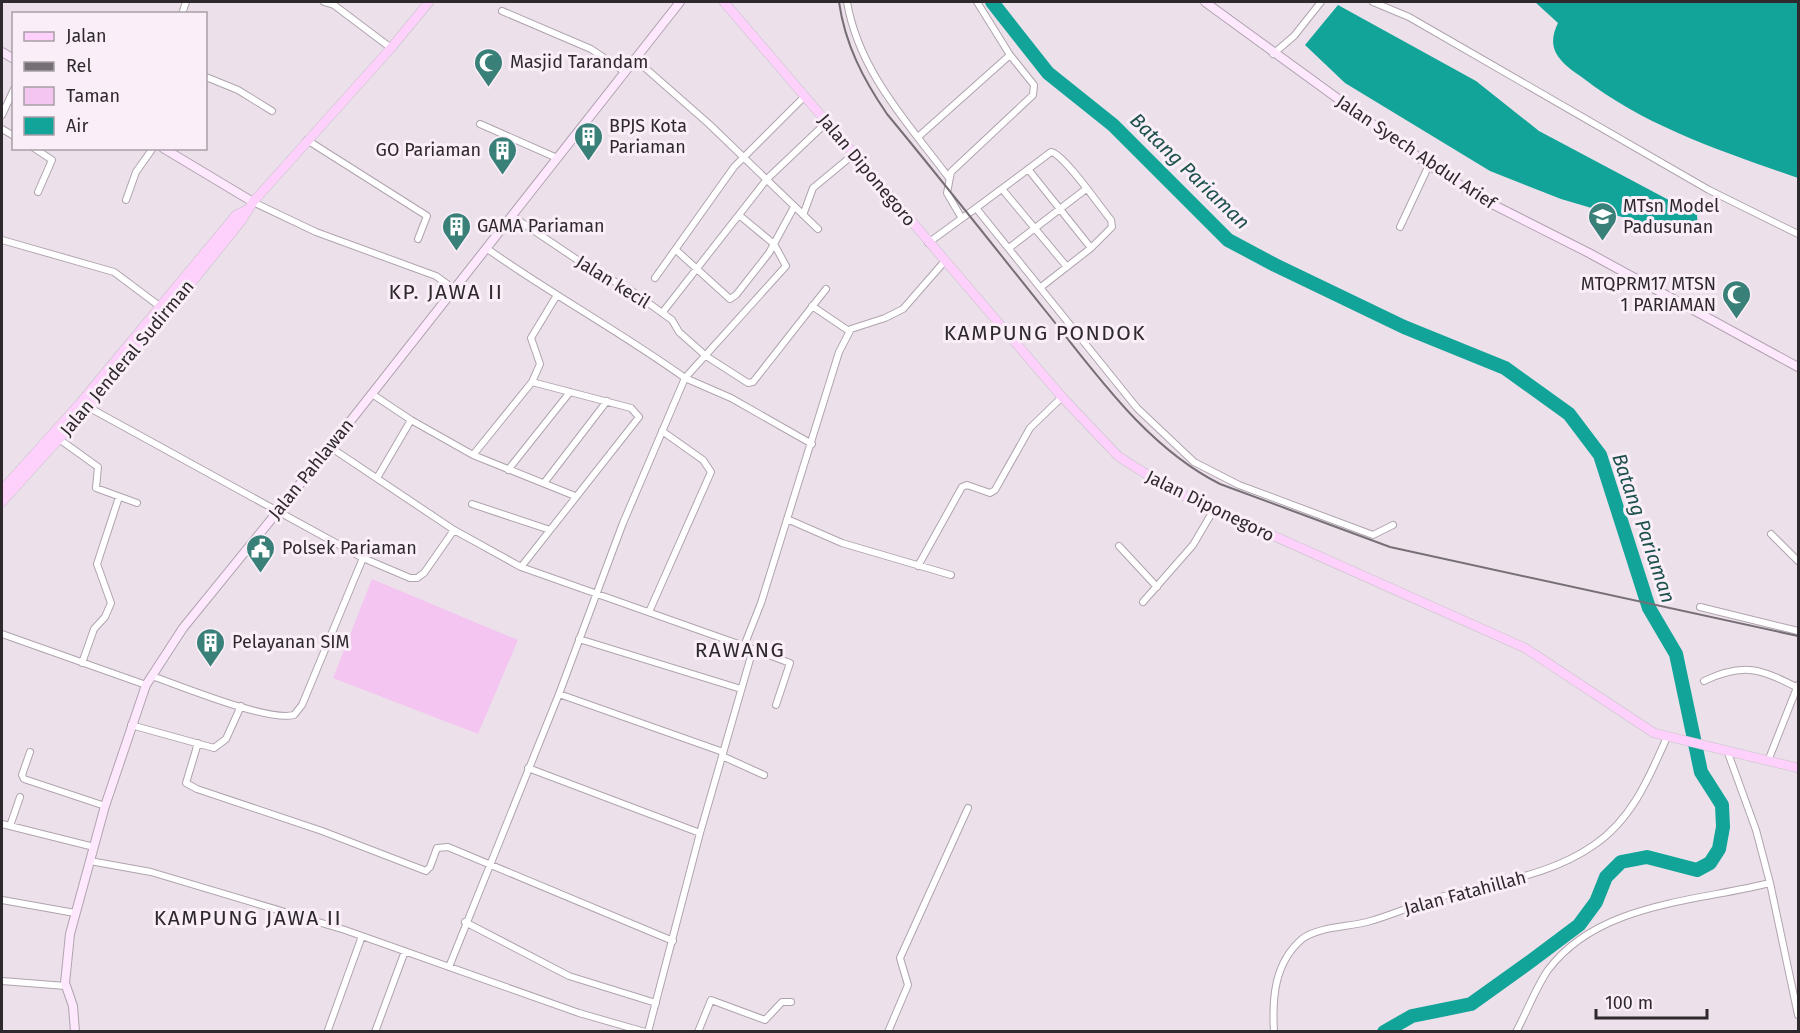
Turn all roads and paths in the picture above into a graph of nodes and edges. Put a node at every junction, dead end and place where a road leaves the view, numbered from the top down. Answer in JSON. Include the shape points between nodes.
{"nodes":[{"id":1,"x":324,"y":2,"type":"edge"},
{"id":2,"x":429,"y":2,"type":"edge"},
{"id":3,"x":680,"y":2,"type":"edge"},
{"id":4,"x":724,"y":2,"type":"edge"},
{"id":5,"x":847,"y":2,"type":"edge"},
{"id":6,"x":977,"y":2,"type":"edge"},
{"id":7,"x":1205,"y":2,"type":"edge"},
{"id":8,"x":1321,"y":2,"type":"edge"},
{"id":9,"x":1373,"y":2,"type":"edge"},
{"id":10,"x":502,"y":11,"type":"dead end"},
{"id":11,"x":392,"y":48,"type":"junction"},
{"id":12,"x":1274,"y":54,"type":"junction"},
{"id":13,"x":1010,"y":55,"type":"junction"},
{"id":14,"x":634,"y":59,"type":"junction"},
{"id":15,"x":625,"y":72,"type":"junction"},
{"id":16,"x":207,"y":77,"type":"edge"},
{"id":17,"x":12,"y":93,"type":"edge"},
{"id":18,"x":805,"y":96,"type":"junction"},
{"id":19,"x":272,"y":111,"type":"dead end"},
{"id":20,"x":2,"y":116,"type":"edge"},
{"id":21,"x":827,"y":122,"type":"junction"},
{"id":22,"x":480,"y":124,"type":"dead end"},
{"id":23,"x":918,"y":137,"type":"junction"},
{"id":24,"x":307,"y":140,"type":"junction"},
{"id":25,"x":37,"y":150,"type":"edge"},
{"id":26,"x":152,"y":150,"type":"edge"},
{"id":27,"x":166,"y":150,"type":"edge"},
{"id":28,"x":854,"y":154,"type":"junction"},
{"id":29,"x":557,"y":158,"type":"junction"},
{"id":30,"x":742,"y":158,"type":"junction"},
{"id":31,"x":1429,"y":165,"type":"junction"},
{"id":32,"x":1028,"y":169,"type":"junction"},
{"id":33,"x":949,"y":178,"type":"junction"},
{"id":34,"x":767,"y":179,"type":"junction"},
{"id":35,"x":1002,"y":189,"type":"junction"},
{"id":36,"x":1086,"y":189,"type":"junction"},
{"id":37,"x":38,"y":192,"type":"dead end"},
{"id":38,"x":126,"y":200,"type":"dead end"},
{"id":39,"x":253,"y":202,"type":"junction"},
{"id":40,"x":794,"y":207,"type":"junction"},
{"id":41,"x":976,"y":208,"type":"junction"},
{"id":42,"x":1060,"y":208,"type":"junction"},
{"id":43,"x":739,"y":215,"type":"junction"},
{"id":44,"x":802,"y":215,"type":"junction"},
{"id":45,"x":512,"y":216,"type":"junction"},
{"id":46,"x":961,"y":217,"type":"junction"},
{"id":47,"x":1400,"y":226,"type":"dead end"},
{"id":48,"x":818,"y":228,"type":"dead end"},
{"id":49,"x":1035,"y":228,"type":"junction"},
{"id":50,"x":1798,"y":234,"type":"edge"},
{"id":51,"x":418,"y":239,"type":"dead end"},
{"id":52,"x":2,"y":240,"type":"edge"},
{"id":53,"x":927,"y":243,"type":"junction"},
{"id":54,"x":774,"y":244,"type":"junction"},
{"id":55,"x":486,"y":248,"type":"junction"},
{"id":56,"x":1010,"y":248,"type":"junction"},
{"id":57,"x":1090,"y":248,"type":"junction"},
{"id":58,"x":676,"y":250,"type":"junction"},
{"id":59,"x":944,"y":262,"type":"junction"},
{"id":60,"x":1067,"y":267,"type":"junction"},
{"id":61,"x":697,"y":270,"type":"junction"},
{"id":62,"x":655,"y":278,"type":"dead end"},
{"id":63,"x":1041,"y":287,"type":"junction"},
{"id":64,"x":454,"y":289,"type":"junction"},
{"id":65,"x":826,"y":289,"type":"dead end"},
{"id":66,"x":557,"y":295,"type":"junction"},
{"id":67,"x":812,"y":306,"type":"junction"},
{"id":68,"x":164,"y":310,"type":"junction"},
{"id":69,"x":662,"y":313,"type":"junction"},
{"id":70,"x":849,"y":331,"type":"junction"},
{"id":71,"x":706,"y":356,"type":"junction"},
{"id":72,"x":1798,"y":368,"type":"edge"},
{"id":73,"x":685,"y":378,"type":"junction"},
{"id":74,"x":532,"y":382,"type":"junction"},
{"id":75,"x":570,"y":392,"type":"junction"},
{"id":76,"x":372,"y":394,"type":"junction"},
{"id":77,"x":1062,"y":397,"type":"junction"},
{"id":78,"x":607,"y":401,"type":"junction"},
{"id":79,"x":88,"y":407,"type":"junction"},
{"id":80,"x":411,"y":420,"type":"junction"},
{"id":81,"x":662,"y":431,"type":"junction"},
{"id":82,"x":59,"y":439,"type":"junction"},
{"id":83,"x":812,"y":444,"type":"junction"},
{"id":84,"x":330,"y":447,"type":"junction"},
{"id":85,"x":473,"y":455,"type":"junction"},
{"id":86,"x":32,"y":462,"type":"junction"},
{"id":87,"x":508,"y":470,"type":"junction"},
{"id":88,"x":377,"y":478,"type":"junction"},
{"id":89,"x":544,"y":483,"type":"junction"},
{"id":90,"x":2,"y":490,"type":"edge"},
{"id":91,"x":119,"y":496,"type":"junction"},
{"id":92,"x":575,"y":496,"type":"junction"},
{"id":93,"x":2,"y":502,"type":"edge"},
{"id":94,"x":138,"y":503,"type":"dead end"},
{"id":95,"x":472,"y":504,"type":"dead end"},
{"id":96,"x":278,"y":510,"type":"junction"},
{"id":97,"x":1213,"y":511,"type":"junction"},
{"id":98,"x":787,"y":519,"type":"junction"},
{"id":99,"x":1393,"y":525,"type":"dead end"},
{"id":100,"x":454,"y":530,"type":"junction"},
{"id":101,"x":550,"y":530,"type":"junction"},
{"id":102,"x":1771,"y":534,"type":"dead end"},
{"id":103,"x":1119,"y":546,"type":"dead end"},
{"id":104,"x":363,"y":558,"type":"junction"},
{"id":105,"x":1798,"y":561,"type":"edge"},
{"id":106,"x":918,"y":566,"type":"junction"},
{"id":107,"x":520,"y":567,"type":"junction"},
{"id":108,"x":951,"y":575,"type":"dead end"},
{"id":109,"x":1156,"y":587,"type":"junction"},
{"id":110,"x":595,"y":594,"type":"junction"},
{"id":111,"x":1143,"y":602,"type":"dead end"},
{"id":112,"x":1700,"y":607,"type":"dead end"},
{"id":113,"x":649,"y":612,"type":"junction"},
{"id":114,"x":1798,"y":631,"type":"edge"},
{"id":115,"x":2,"y":634,"type":"edge"},
{"id":116,"x":579,"y":639,"type":"junction"},
{"id":117,"x":744,"y":646,"type":"junction"},
{"id":118,"x":753,"y":649,"type":"junction"},
{"id":119,"x":82,"y":663,"type":"junction"},
{"id":120,"x":152,"y":676,"type":"junction"},
{"id":121,"x":1704,"y":681,"type":"dead end"},
{"id":122,"x":146,"y":686,"type":"junction"},
{"id":123,"x":1798,"y":687,"type":"edge"},
{"id":124,"x":741,"y":689,"type":"junction"},
{"id":125,"x":559,"y":694,"type":"junction"},
{"id":126,"x":776,"y":705,"type":"dead end"},
{"id":127,"x":241,"y":706,"type":"junction"},
{"id":128,"x":131,"y":725,"type":"junction"},
{"id":129,"x":1667,"y":737,"type":"junction"},
{"id":130,"x":198,"y":743,"type":"junction"},
{"id":131,"x":30,"y":752,"type":"dead end"},
{"id":132,"x":1728,"y":753,"type":"junction"},
{"id":133,"x":722,"y":754,"type":"junction"},
{"id":134,"x":1768,"y":761,"type":"junction"},
{"id":135,"x":528,"y":768,"type":"junction"},
{"id":136,"x":1798,"y":768,"type":"edge"},
{"id":137,"x":765,"y":775,"type":"dead end"},
{"id":138,"x":20,"y":797,"type":"dead end"},
{"id":139,"x":105,"y":806,"type":"junction"},
{"id":140,"x":968,"y":808,"type":"dead end"},
{"id":141,"x":2,"y":824,"type":"edge"},
{"id":142,"x":10,"y":826,"type":"junction"},
{"id":143,"x":700,"y":833,"type":"junction"},
{"id":144,"x":94,"y":847,"type":"junction"},
{"id":145,"x":90,"y":861,"type":"junction"},
{"id":146,"x":489,"y":863,"type":"junction"},
{"id":147,"x":1770,"y":884,"type":"junction"},
{"id":148,"x":2,"y":900,"type":"edge"},
{"id":149,"x":75,"y":913,"type":"junction"},
{"id":150,"x":465,"y":922,"type":"junction"},
{"id":151,"x":362,"y":936,"type":"junction"},
{"id":152,"x":673,"y":941,"type":"junction"},
{"id":153,"x":405,"y":951,"type":"junction"},
{"id":154,"x":449,"y":967,"type":"junction"},
{"id":155,"x":2,"y":981,"type":"edge"},
{"id":156,"x":66,"y":986,"type":"junction"},
{"id":157,"x":791,"y":1002,"type":"dead end"},
{"id":158,"x":656,"y":1003,"type":"junction"},
{"id":159,"x":1798,"y":1016,"type":"edge"},
{"id":160,"x":328,"y":1030,"type":"edge"},
{"id":161,"x":75,"y":1032,"type":"edge"},
{"id":162,"x":375,"y":1032,"type":"edge"},
{"id":163,"x":647,"y":1032,"type":"edge"},
{"id":164,"x":698,"y":1032,"type":"edge"},
{"id":165,"x":888,"y":1032,"type":"edge"},
{"id":166,"x":1274,"y":1032,"type":"edge"},
{"id":167,"x":1516,"y":1032,"type":"edge"}],
"edges":[{"from":1,"to":11,"type":"street"},
{"from":2,"to":11,"type":"main road","name":"Jalan Jenderal Sudirman"},
{"from":3,"to":14,"type":"street","name":"Jalan Pahlawan"},
{"from":4,"to":18,"type":"main road","name":"Jalan Diponegoro"},
{"from":5,"to":23,"type":"street","via":[[851,24],[877,81]]},
{"from":6,"to":13,"type":"street"},
{"from":7,"to":12,"type":"street","name":"Jalan Syech Abdul Arief"},
{"from":8,"to":12,"type":"street"},
{"from":9,"to":50,"type":"street","via":[[1409,17],[1709,190]]},
{"from":10,"to":15,"type":"street","via":[[591,49]]},
{"from":11,"to":24,"type":"main road","name":"Jalan Jenderal Sudirman"},
{"from":12,"to":31,"type":"street","name":"Jalan Syech Abdul Arief"},
{"from":13,"to":23,"type":"street"},
{"from":13,"to":33,"type":"street","via":[[1034,86],[1035,93],[955,166]]},
{"from":14,"to":15,"type":"street","name":"Jalan Pahlawan"},
{"from":14,"to":30,"type":"street"},
{"from":15,"to":29,"type":"street","name":"Jalan Pahlawan"},
{"from":16,"to":19,"type":"street","via":[[238,90]]},
{"from":17,"to":20,"type":"street"},
{"from":18,"to":21,"type":"main road","name":"Jalan Diponegoro"},
{"from":18,"to":30,"type":"street"},
{"from":21,"to":28,"type":"main road","name":"Jalan Diponegoro"},
{"from":21,"to":34,"type":"street"},
{"from":22,"to":29,"type":"street"},
{"from":23,"to":33,"type":"street"},
{"from":24,"to":39,"type":"main road","name":"Jalan Jenderal Sudirman"},
{"from":24,"to":51,"type":"street","via":[[427,216]]},
{"from":25,"to":37,"type":"street","via":[[52,160]]},
{"from":26,"to":38,"type":"street","via":[[136,172]]},
{"from":27,"to":39,"type":"street"},
{"from":28,"to":44,"type":"street","via":[[813,188]]},
{"from":28,"to":53,"type":"main road","name":"Jalan Diponegoro"},
{"from":29,"to":45,"type":"street","name":"Jalan Pahlawan"},
{"from":30,"to":34,"type":"street"},
{"from":30,"to":58,"type":"street"},
{"from":31,"to":47,"type":"street"},
{"from":31,"to":72,"type":"street","name":"Jalan Syech Abdul Arief","via":[[1500,209]]},
{"from":32,"to":35,"type":"street"},
{"from":32,"to":36,"type":"street","via":[[1053,152]]},
{"from":32,"to":42,"type":"street"},
{"from":33,"to":46,"type":"street","via":[[949,198]]},
{"from":34,"to":40,"type":"street"},
{"from":34,"to":43,"type":"street"},
{"from":35,"to":41,"type":"street"},
{"from":35,"to":49,"type":"street"},
{"from":36,"to":42,"type":"street"},
{"from":36,"to":57,"type":"street","via":[[1112,224]]},
{"from":39,"to":64,"type":"street","via":[[316,232],[436,276]]},
{"from":39,"to":68,"type":"main road","name":"Jalan Jenderal Sudirman","via":[[236,215]]},
{"from":40,"to":44,"type":"street"},
{"from":40,"to":54,"type":"street"},
{"from":41,"to":46,"type":"street"},
{"from":41,"to":56,"type":"street"},
{"from":42,"to":49,"type":"street"},
{"from":42,"to":57,"type":"street"},
{"from":43,"to":54,"type":"street"},
{"from":43,"to":61,"type":"street"},
{"from":44,"to":48,"type":"street"},
{"from":45,"to":55,"type":"street","name":"Jalan Pahlawan"},
{"from":45,"to":69,"type":"street","name":"Jalan kecil"},
{"from":46,"to":53,"type":"street"},
{"from":49,"to":56,"type":"street"},
{"from":49,"to":60,"type":"street"},
{"from":52,"to":68,"type":"street","via":[[114,272]]},
{"from":53,"to":59,"type":"main road","name":"Jalan Diponegoro"},
{"from":54,"to":61,"type":"street","via":[[732,298]]},
{"from":54,"to":71,"type":"street","via":[[785,269]]},
{"from":55,"to":64,"type":"street","name":"Jalan Pahlawan"},
{"from":55,"to":66,"type":"street"},
{"from":56,"to":63,"type":"street"},
{"from":57,"to":60,"type":"street"},
{"from":58,"to":61,"type":"street"},
{"from":58,"to":62,"type":"street"},
{"from":59,"to":70,"type":"street","via":[[903,309]]},
{"from":59,"to":77,"type":"main road","name":"Jalan Diponegoro"},
{"from":60,"to":63,"type":"street"},
{"from":61,"to":69,"type":"street"},
{"from":63,"to":99,"type":"street","via":[[1137,408],[1194,462],[1348,528],[1373,535]]},
{"from":64,"to":76,"type":"street","name":"Jalan Pahlawan"},
{"from":65,"to":67,"type":"street"},
{"from":66,"to":73,"type":"street"},
{"from":66,"to":74,"type":"street","via":[[531,338],[540,364]]},
{"from":67,"to":70,"type":"street"},
{"from":67,"to":71,"type":"street","name":"Jalan kecil","via":[[753,382],[748,383]]},
{"from":68,"to":79,"type":"main road","name":"Jalan Jenderal Sudirman"},
{"from":68,"to":86,"type":"main road","name":"Jalan Jenderal Sudirman"},
{"from":69,"to":71,"type":"street","name":"Jalan kecil"},
{"from":70,"to":83,"type":"street"},
{"from":71,"to":73,"type":"street"},
{"from":73,"to":81,"type":"street"},
{"from":73,"to":83,"type":"street","via":[[731,398]]},
{"from":74,"to":75,"type":"street"},
{"from":74,"to":85,"type":"street"},
{"from":75,"to":78,"type":"street"},
{"from":75,"to":87,"type":"street"},
{"from":76,"to":80,"type":"street"},
{"from":76,"to":84,"type":"street","name":"Jalan Pahlawan"},
{"from":77,"to":97,"type":"main road","name":"Jalan Diponegoro","via":[[1102,442],[1132,467]]},
{"from":77,"to":106,"type":"street","via":[[1030,428],[995,490],[990,493],[967,485],[962,487]]},
{"from":78,"to":89,"type":"street"},
{"from":78,"to":92,"type":"street","via":[[631,408],[639,417]]},
{"from":79,"to":82,"type":"main road","name":"Jalan Jenderal Sudirman"},
{"from":79,"to":96,"type":"street"},
{"from":80,"to":85,"type":"street"},
{"from":80,"to":88,"type":"street"},
{"from":81,"to":110,"type":"street"},
{"from":81,"to":113,"type":"street","via":[[703,460],[711,472]]},
{"from":82,"to":86,"type":"main road","name":"Jalan Jenderal Sudirman"},
{"from":82,"to":91,"type":"street","via":[[98,467],[96,488]]},
{"from":83,"to":98,"type":"street"},
{"from":84,"to":88,"type":"street"},
{"from":84,"to":96,"type":"street","name":"Jalan Pahlawan"},
{"from":85,"to":87,"type":"street"},
{"from":86,"to":90,"type":"main road","name":"Jalan Jenderal Sudirman"},
{"from":86,"to":93,"type":"main road","name":"Jalan Jenderal Sudirman"},
{"from":87,"to":89,"type":"street"},
{"from":88,"to":100,"type":"street"},
{"from":89,"to":92,"type":"street"},
{"from":91,"to":94,"type":"street"},
{"from":91,"to":119,"type":"street","via":[[97,564],[111,603],[94,629]]},
{"from":92,"to":101,"type":"street"},
{"from":95,"to":101,"type":"street"},
{"from":96,"to":104,"type":"street"},
{"from":96,"to":120,"type":"street","name":"Jalan Pahlawan","via":[[183,628]]},
{"from":97,"to":109,"type":"street","via":[[1193,545]]},
{"from":97,"to":129,"type":"main road","name":"Jalan Diponegoro","via":[[1525,648],[1638,725]]},
{"from":98,"to":106,"type":"street","via":[[832,540]]},
{"from":98,"to":117,"type":"street"},
{"from":100,"to":104,"type":"street","via":[[417,578]]},
{"from":100,"to":107,"type":"street"},
{"from":101,"to":107,"type":"street"},
{"from":102,"to":105,"type":"street"},
{"from":103,"to":109,"type":"street"},
{"from":104,"to":127,"type":"street","via":[[300,709],[294,715],[281,716]]},
{"from":106,"to":108,"type":"street"},
{"from":107,"to":110,"type":"street"},
{"from":109,"to":111,"type":"street"},
{"from":110,"to":113,"type":"street"},
{"from":110,"to":116,"type":"street"},
{"from":112,"to":114,"type":"street"},
{"from":113,"to":117,"type":"street"},
{"from":115,"to":119,"type":"street"},
{"from":116,"to":124,"type":"street"},
{"from":116,"to":125,"type":"street"},
{"from":117,"to":118,"type":"street"},
{"from":118,"to":124,"type":"street"},
{"from":118,"to":126,"type":"street","via":[[790,663]]},
{"from":119,"to":122,"type":"street"},
{"from":120,"to":122,"type":"street","name":"Jalan Pahlawan"},
{"from":120,"to":127,"type":"street"},
{"from":121,"to":123,"type":"street","via":[[1727,672],[1756,669]]},
{"from":122,"to":128,"type":"street","name":"Jalan Pahlawan"},
{"from":123,"to":134,"type":"street"},
{"from":124,"to":133,"type":"street"},
{"from":125,"to":133,"type":"street"},
{"from":125,"to":135,"type":"street"},
{"from":127,"to":130,"type":"street","via":[[219,746]]},
{"from":128,"to":130,"type":"street"},
{"from":128,"to":139,"type":"street","name":"Jalan Pahlawan"},
{"from":129,"to":132,"type":"main road","name":"Jalan Diponegoro"},
{"from":129,"to":166,"type":"street","name":"Jalan Fatahillah","via":[[1630,810],[1611,832],[1589,848],[1534,875],[1444,896],[1373,921],[1311,934],[1301,940],[1287,956],[1276,984]]},
{"from":130,"to":146,"type":"street","via":[[186,783],[197,789],[424,870],[429,869],[434,853],[442,846]]},
{"from":131,"to":139,"type":"street","via":[[24,779]]},
{"from":132,"to":134,"type":"main road","name":"Jalan Diponegoro"},
{"from":132,"to":147,"type":"street","via":[[1756,830]]},
{"from":133,"to":137,"type":"street"},
{"from":133,"to":143,"type":"street"},
{"from":134,"to":136,"type":"main road","name":"Jalan Diponegoro"},
{"from":135,"to":143,"type":"street"},
{"from":135,"to":146,"type":"street"},
{"from":138,"to":142,"type":"street"},
{"from":139,"to":144,"type":"street","name":"Jalan Pahlawan"},
{"from":140,"to":165,"type":"street","via":[[900,958],[908,985]]},
{"from":141,"to":142,"type":"street"},
{"from":142,"to":144,"type":"street"},
{"from":143,"to":152,"type":"street"},
{"from":144,"to":145,"type":"street","name":"Jalan Pahlawan"},
{"from":145,"to":149,"type":"street","name":"Jalan Pahlawan"},
{"from":145,"to":151,"type":"street","via":[[151,872]]},
{"from":146,"to":150,"type":"street"},
{"from":146,"to":152,"type":"street"},
{"from":147,"to":159,"type":"street"},
{"from":147,"to":167,"type":"street","via":[[1638,912],[1599,926],[1573,944],[1549,969]]},
{"from":148,"to":149,"type":"street"},
{"from":149,"to":156,"type":"street","name":"Jalan Pahlawan"},
{"from":150,"to":154,"type":"street"},
{"from":150,"to":158,"type":"street","via":[[569,976]]},
{"from":151,"to":153,"type":"street"},
{"from":151,"to":160,"type":"street"},
{"from":152,"to":158,"type":"street"},
{"from":153,"to":154,"type":"street"},
{"from":153,"to":162,"type":"street"},
{"from":154,"to":163,"type":"street","via":[[579,1013]]},
{"from":155,"to":156,"type":"street"},
{"from":156,"to":161,"type":"street","name":"Jalan Pahlawan","via":[[73,1006]]},
{"from":157,"to":164,"type":"street","via":[[782,1002],[765,1020],[711,1000]]},
{"from":158,"to":163,"type":"street"}]}
